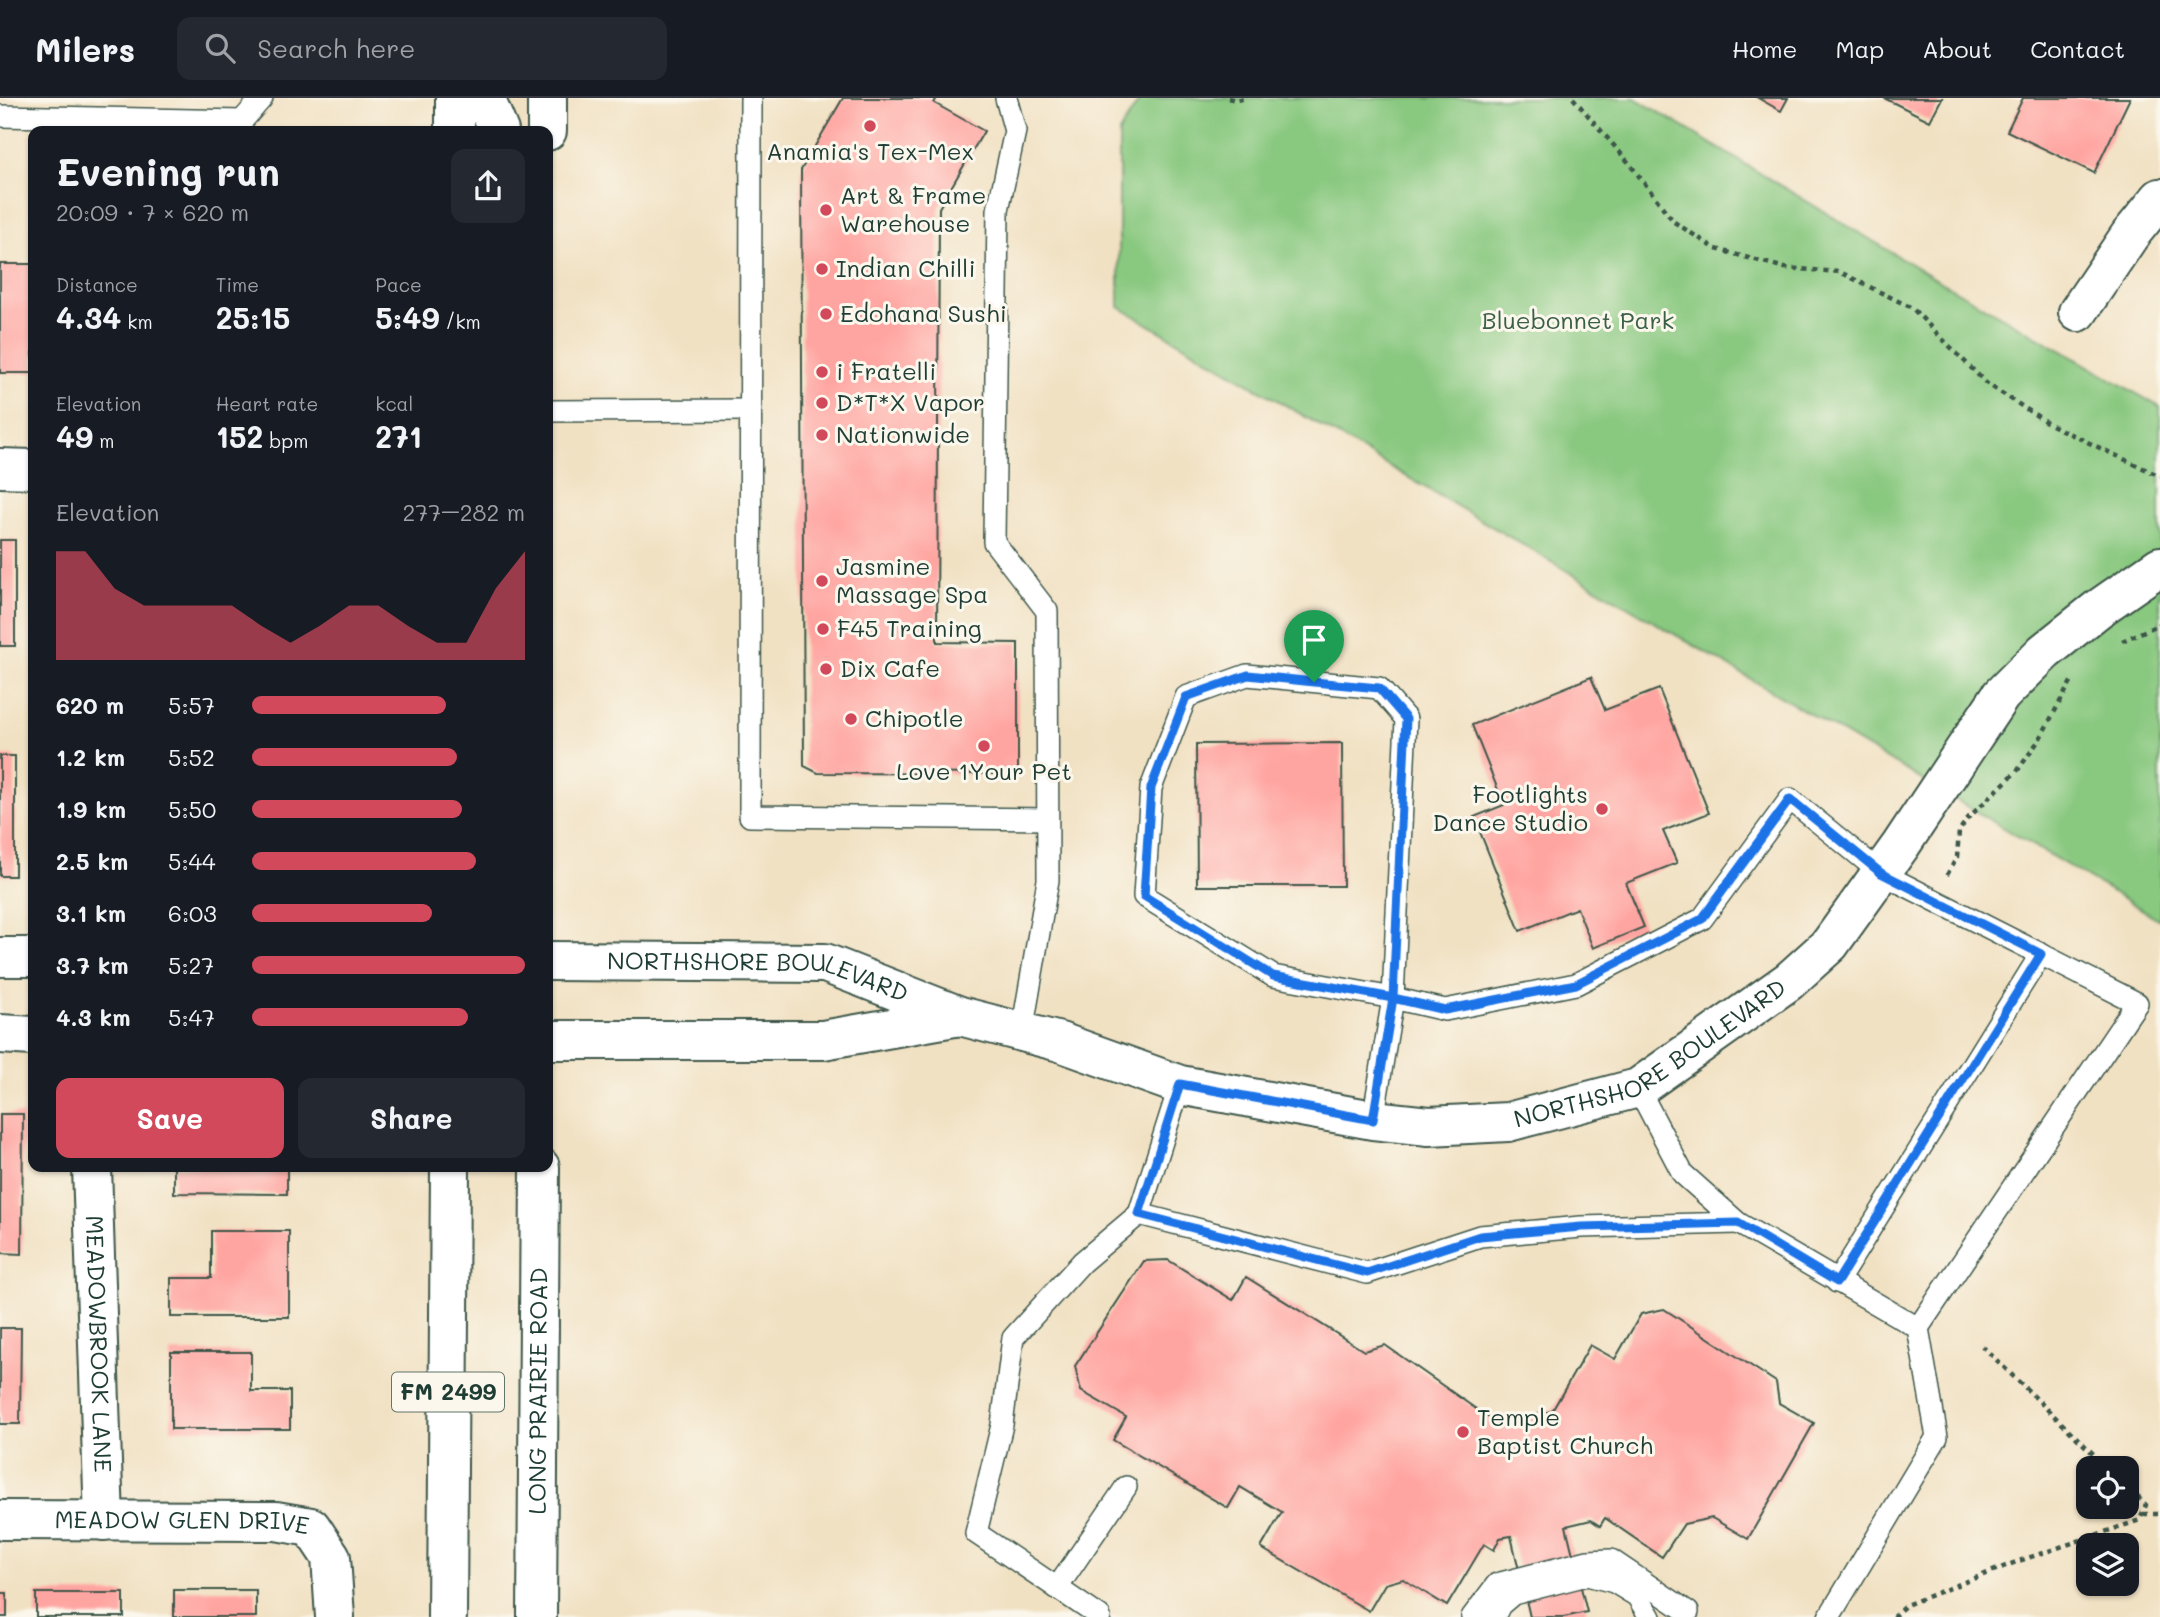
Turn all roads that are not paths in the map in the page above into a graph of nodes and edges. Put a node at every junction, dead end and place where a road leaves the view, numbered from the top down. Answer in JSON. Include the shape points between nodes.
{"nodes":[{"id":1,"x":262,"y":98,"type":"edge"},
{"id":2,"x":455,"y":98,"type":"edge"},
{"id":3,"x":485,"y":98,"type":"edge"},
{"id":4,"x":547,"y":98,"type":"edge"},
{"id":5,"x":751,"y":98,"type":"edge"},
{"id":6,"x":1006,"y":98,"type":"edge"},
{"id":7,"x":0,"y":116,"type":"edge"},
{"id":8,"x":455,"y":126,"type":"edge"},
{"id":9,"x":497,"y":126,"type":"edge"},
{"id":10,"x":547,"y":126,"type":"edge"},
{"id":11,"x":2160,"y":198,"type":"edge"},
{"id":12,"x":2078,"y":312,"type":"dead end"},
{"id":13,"x":751,"y":410,"type":"junction"},
{"id":14,"x":553,"y":411,"type":"edge"},
{"id":15,"x":0,"y":468,"type":"edge"},
{"id":16,"x":28,"y":469,"type":"edge"},
{"id":17,"x":2160,"y":566,"type":"edge"},
{"id":18,"x":1047,"y":819,"type":"junction"},
{"id":19,"x":1881,"y":873,"type":"junction"},
{"id":20,"x":2041,"y":954,"type":"junction"},
{"id":21,"x":0,"y":957,"type":"edge"},
{"id":22,"x":28,"y":957,"type":"edge"},
{"id":23,"x":553,"y":961,"type":"edge"},
{"id":24,"x":1393,"y":998,"type":"junction"},
{"id":25,"x":960,"y":1016,"type":"junction"},
{"id":26,"x":1022,"y":1032,"type":"junction"},
{"id":27,"x":0,"y":1034,"type":"edge"},
{"id":28,"x":28,"y":1036,"type":"edge"},
{"id":29,"x":553,"y":1040,"type":"edge"},
{"id":30,"x":1180,"y":1084,"type":"junction"},
{"id":31,"x":1638,"y":1088,"type":"junction"},
{"id":32,"x":1373,"y":1120,"type":"junction"},
{"id":33,"x":92,"y":1172,"type":"edge"},
{"id":34,"x":450,"y":1172,"type":"edge"},
{"id":35,"x":540,"y":1172,"type":"edge"},
{"id":36,"x":1139,"y":1214,"type":"junction"},
{"id":37,"x":1738,"y":1223,"type":"junction"},
{"id":38,"x":1837,"y":1282,"type":"junction"},
{"id":39,"x":1918,"y":1328,"type":"junction"},
{"id":40,"x":1126,"y":1487,"type":"dead end"},
{"id":41,"x":0,"y":1520,"type":"edge"},
{"id":42,"x":104,"y":1521,"type":"junction"},
{"id":43,"x":1057,"y":1588,"type":"junction"},
{"id":44,"x":1692,"y":1614,"type":"edge"},
{"id":45,"x":335,"y":1617,"type":"edge"},
{"id":46,"x":447,"y":1617,"type":"edge"},
{"id":47,"x":537,"y":1617,"type":"edge"},
{"id":48,"x":1100,"y":1617,"type":"edge"},
{"id":49,"x":1472,"y":1617,"type":"edge"},
{"id":50,"x":1494,"y":1617,"type":"edge"},
{"id":51,"x":1650,"y":1617,"type":"edge"},
{"id":52,"x":1663,"y":1617,"type":"edge"},
{"id":53,"x":1829,"y":1617,"type":"edge"}],
"edges":[{"from":1,"to":7,"type":"lane","via":[[242,121]]},
{"from":2,"to":8,"type":"street"},
{"from":3,"to":9,"type":"street"},
{"from":4,"to":10,"type":"street"},
{"from":5,"to":13,"type":"lane"},
{"from":6,"to":18,"type":"lane","via":[[1015,131],[998,210],[994,542],[1046,611]]},
{"from":11,"to":12,"type":"street"},
{"from":13,"to":14,"type":"lane"},
{"from":13,"to":18,"type":"lane","via":[[750,816]]},
{"from":15,"to":16,"type":"street"},
{"from":17,"to":19,"type":"street","name":"NORTHSHORE BOULEVARD","via":[[2044,652],[2001,695]]},
{"from":18,"to":26,"type":"lane","via":[[1048,880]]},
{"from":19,"to":20,"type":"lane"},
{"from":19,"to":24,"type":"lane","via":[[1790,799],[1702,919],[1576,984],[1445,1010]]},
{"from":19,"to":31,"type":"street","name":"NORTHSHORE BOULEVARD","via":[[1830,944],[1789,981]]},
{"from":20,"to":38,"type":"lane"},
{"from":20,"to":39,"type":"lane","via":[[2137,1003]]},
{"from":21,"to":22,"type":"street"},
{"from":23,"to":25,"type":"street","name":"NORTHSHORE BOULEVARD","via":[[825,963]]},
{"from":24,"to":24,"type":"lane","via":[[1273,976],[1144,896],[1151,788],[1186,697],[1248,675],[1379,688],[1406,719]]},
{"from":24,"to":32,"type":"lane"},
{"from":25,"to":26,"type":"street","name":"NORTHSHORE BOULEVARD"},
{"from":25,"to":29,"type":"street","name":"NORTHSHORE BOULEVARD","via":[[824,1040]]},
{"from":26,"to":30,"type":"street","name":"NORTHSHORE BOULEVARD"},
{"from":27,"to":28,"type":"street"},
{"from":30,"to":32,"type":"street","name":"NORTHSHORE BOULEVARD"},
{"from":30,"to":36,"type":"lane"},
{"from":31,"to":32,"type":"street","name":"NORTHSHORE BOULEVARD","via":[[1508,1122],[1429,1126]]},
{"from":31,"to":37,"type":"lane","via":[[1683,1174]]},
{"from":33,"to":42,"type":"street","name":"MEADOWBROOK LANE"},
{"from":34,"to":46,"type":"street","number":"FM 2499"},
{"from":35,"to":47,"type":"street","name":"LONG PRAIRIE ROAD","number":"FM 2499"},
{"from":36,"to":37,"type":"lane","via":[[1367,1273],[1480,1236],[1581,1227]]},
{"from":36,"to":43,"type":"lane","via":[[1082,1262],[1013,1338],[1002,1425],[976,1533]]},
{"from":37,"to":38,"type":"lane"},
{"from":38,"to":39,"type":"lane"},
{"from":39,"to":53,"type":"lane","via":[[1937,1437]]},
{"from":40,"to":43,"type":"lane"},
{"from":41,"to":42,"type":"street","name":"MEADOW GLEN DRIVE"},
{"from":42,"to":45,"type":"street","name":"MEADOW GLEN DRIVE","via":[[276,1521],[311,1527],[331,1557]]},
{"from":43,"to":48,"type":"lane"},
{"from":44,"to":49,"type":"lane","via":[[1611,1560],[1588,1561],[1497,1584]]},
{"from":44,"to":52,"type":"lane"},
{"from":50,"to":51,"type":"lane","via":[[1513,1594],[1587,1575],[1614,1582],[1637,1596]]}]}
